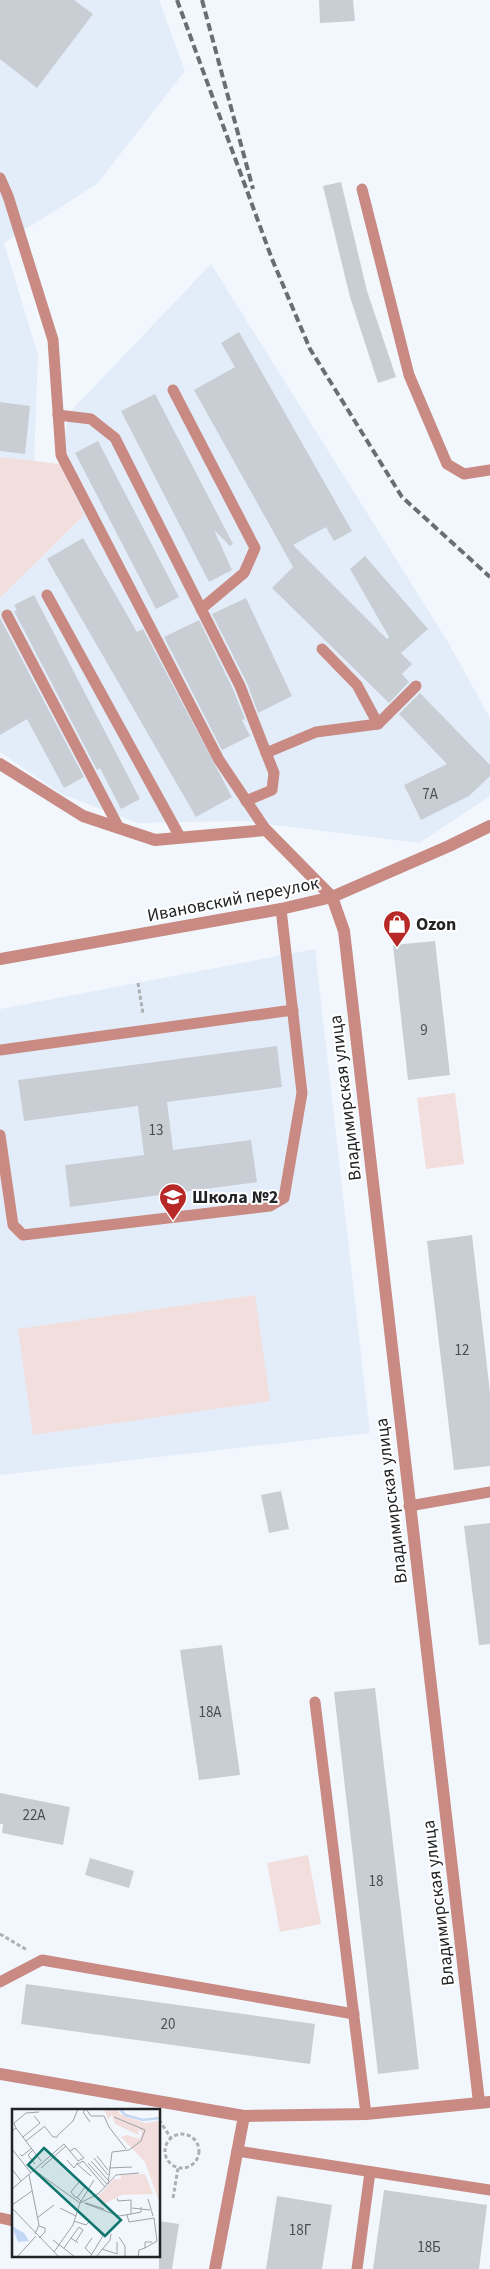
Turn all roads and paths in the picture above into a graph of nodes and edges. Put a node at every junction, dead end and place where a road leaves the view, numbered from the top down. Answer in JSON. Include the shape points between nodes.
{"nodes":[{"id":1,"x":0,"y":178,"type":"edge"},
{"id":2,"x":362,"y":190,"type":"dead end"},
{"id":3,"x":174,"y":390,"type":"dead end"},
{"id":4,"x":58,"y":415,"type":"junction"},
{"id":5,"x":490,"y":470,"type":"edge"},
{"id":6,"x":47,"y":595,"type":"dead end"},
{"id":7,"x":201,"y":609,"type":"junction"},
{"id":8,"x":7,"y":615,"type":"dead end"},
{"id":9,"x":322,"y":649,"type":"dead end"},
{"id":10,"x":416,"y":686,"type":"dead end"},
{"id":11,"x":378,"y":724,"type":"junction"},
{"id":12,"x":266,"y":753,"type":"junction"},
{"id":13,"x":0,"y":764,"type":"edge"},
{"id":14,"x":246,"y":801,"type":"junction"},
{"id":15,"x":490,"y":826,"type":"edge"},
{"id":16,"x":119,"y":828,"type":"junction"},
{"id":17,"x":266,"y":830,"type":"junction"},
{"id":18,"x":180,"y":838,"type":"junction"},
{"id":19,"x":332,"y":897,"type":"junction"},
{"id":20,"x":281,"y":910,"type":"junction"},
{"id":21,"x":0,"y":960,"type":"edge"},
{"id":22,"x":138,"y":983,"type":"dead end"},
{"id":23,"x":292,"y":1010,"type":"junction"},
{"id":24,"x":145,"y":1030,"type":"junction"},
{"id":25,"x":0,"y":1050,"type":"edge"},
{"id":26,"x":0,"y":1135,"type":"edge"},
{"id":27,"x":490,"y":1492,"type":"edge"},
{"id":28,"x":409,"y":1506,"type":"junction"},
{"id":29,"x":315,"y":1702,"type":"dead end"},
{"id":30,"x":0,"y":1934,"type":"edge"},
{"id":31,"x":42,"y":1960,"type":"junction"},
{"id":32,"x":0,"y":1982,"type":"edge"},
{"id":33,"x":354,"y":2014,"type":"junction"},
{"id":34,"x":0,"y":2074,"type":"edge"},
{"id":35,"x":484,"y":2102,"type":"edge"},
{"id":36,"x":366,"y":2114,"type":"junction"},
{"id":37,"x":244,"y":2116,"type":"junction"},
{"id":38,"x":160,"y":2122,"type":"edge"},
{"id":39,"x":171,"y":2138,"type":"junction"},
{"id":40,"x":237,"y":2151,"type":"junction"},
{"id":41,"x":178,"y":2168,"type":"junction"},
{"id":42,"x":370,"y":2172,"type":"junction"},
{"id":43,"x":490,"y":2190,"type":"edge"},
{"id":44,"x":173,"y":2198,"type":"dead end"},
{"id":45,"x":215,"y":2269,"type":"edge"},
{"id":46,"x":357,"y":2269,"type":"edge"}],
"edges":[{"from":1,"to":4,"type":"lane","via":[[53,340]]},
{"from":2,"to":5,"type":"lane","via":[[409,375],[447,464],[464,474]]},
{"from":3,"to":7,"type":"lane","via":[[255,548],[244,573]]},
{"from":4,"to":7,"type":"lane","via":[[91,419],[114,438]]},
{"from":4,"to":14,"type":"lane","via":[[61,455],[219,760]]},
{"from":6,"to":18,"type":"lane"},
{"from":7,"to":12,"type":"lane","via":[[240,686]]},
{"from":8,"to":16,"type":"lane"},
{"from":9,"to":11,"type":"lane","via":[[357,685]]},
{"from":10,"to":11,"type":"lane"},
{"from":11,"to":12,"type":"lane","via":[[316,732]]},
{"from":12,"to":14,"type":"lane","via":[[274,773],[272,790]]},
{"from":13,"to":16,"type":"street","via":[[83,816]]},
{"from":14,"to":17,"type":"lane"},
{"from":15,"to":19,"type":"street","name":"Ивановский переулок"},
{"from":16,"to":18,"type":"street","via":[[155,840]]},
{"from":17,"to":18,"type":"street"},
{"from":17,"to":19,"type":"street"},
{"from":19,"to":20,"type":"street","name":"Ивановский переулок"},
{"from":19,"to":28,"type":"street","name":"Владимирская улица","via":[[344,931]]},
{"from":20,"to":21,"type":"street","name":"Ивановский переулок"},
{"from":20,"to":23,"type":"lane"},
{"from":22,"to":24,"type":"path"},
{"from":23,"to":24,"type":"lane"},
{"from":23,"to":26,"type":"lane","via":[[302,1094],[284,1198],[270,1206],[23,1235],[12,1225]]},
{"from":24,"to":25,"type":"lane"},
{"from":27,"to":28,"type":"lane"},
{"from":28,"to":35,"type":"street","name":"Владимирская улица"},
{"from":29,"to":33,"type":"lane"},
{"from":30,"to":31,"type":"path"},
{"from":31,"to":32,"type":"lane"},
{"from":31,"to":33,"type":"lane"},
{"from":33,"to":36,"type":"lane"},
{"from":34,"to":37,"type":"street","name":"Владимирская улица"},
{"from":35,"to":36,"type":"street","name":"Владимирская улица"},
{"from":36,"to":37,"type":"street","name":"Владимирская улица"},
{"from":37,"to":40,"type":"street"},
{"from":38,"to":39,"type":"path"},
{"from":39,"to":41,"type":"path","via":[[166,2157]]},
{"from":39,"to":41,"type":"path","via":[[186,2134],[198,2143],[200,2150],[196,2163],[184,2169]]},
{"from":40,"to":42,"type":"lane"},
{"from":40,"to":45,"type":"street"},
{"from":41,"to":44,"type":"path"},
{"from":42,"to":43,"type":"lane"},
{"from":42,"to":46,"type":"lane"}]}
